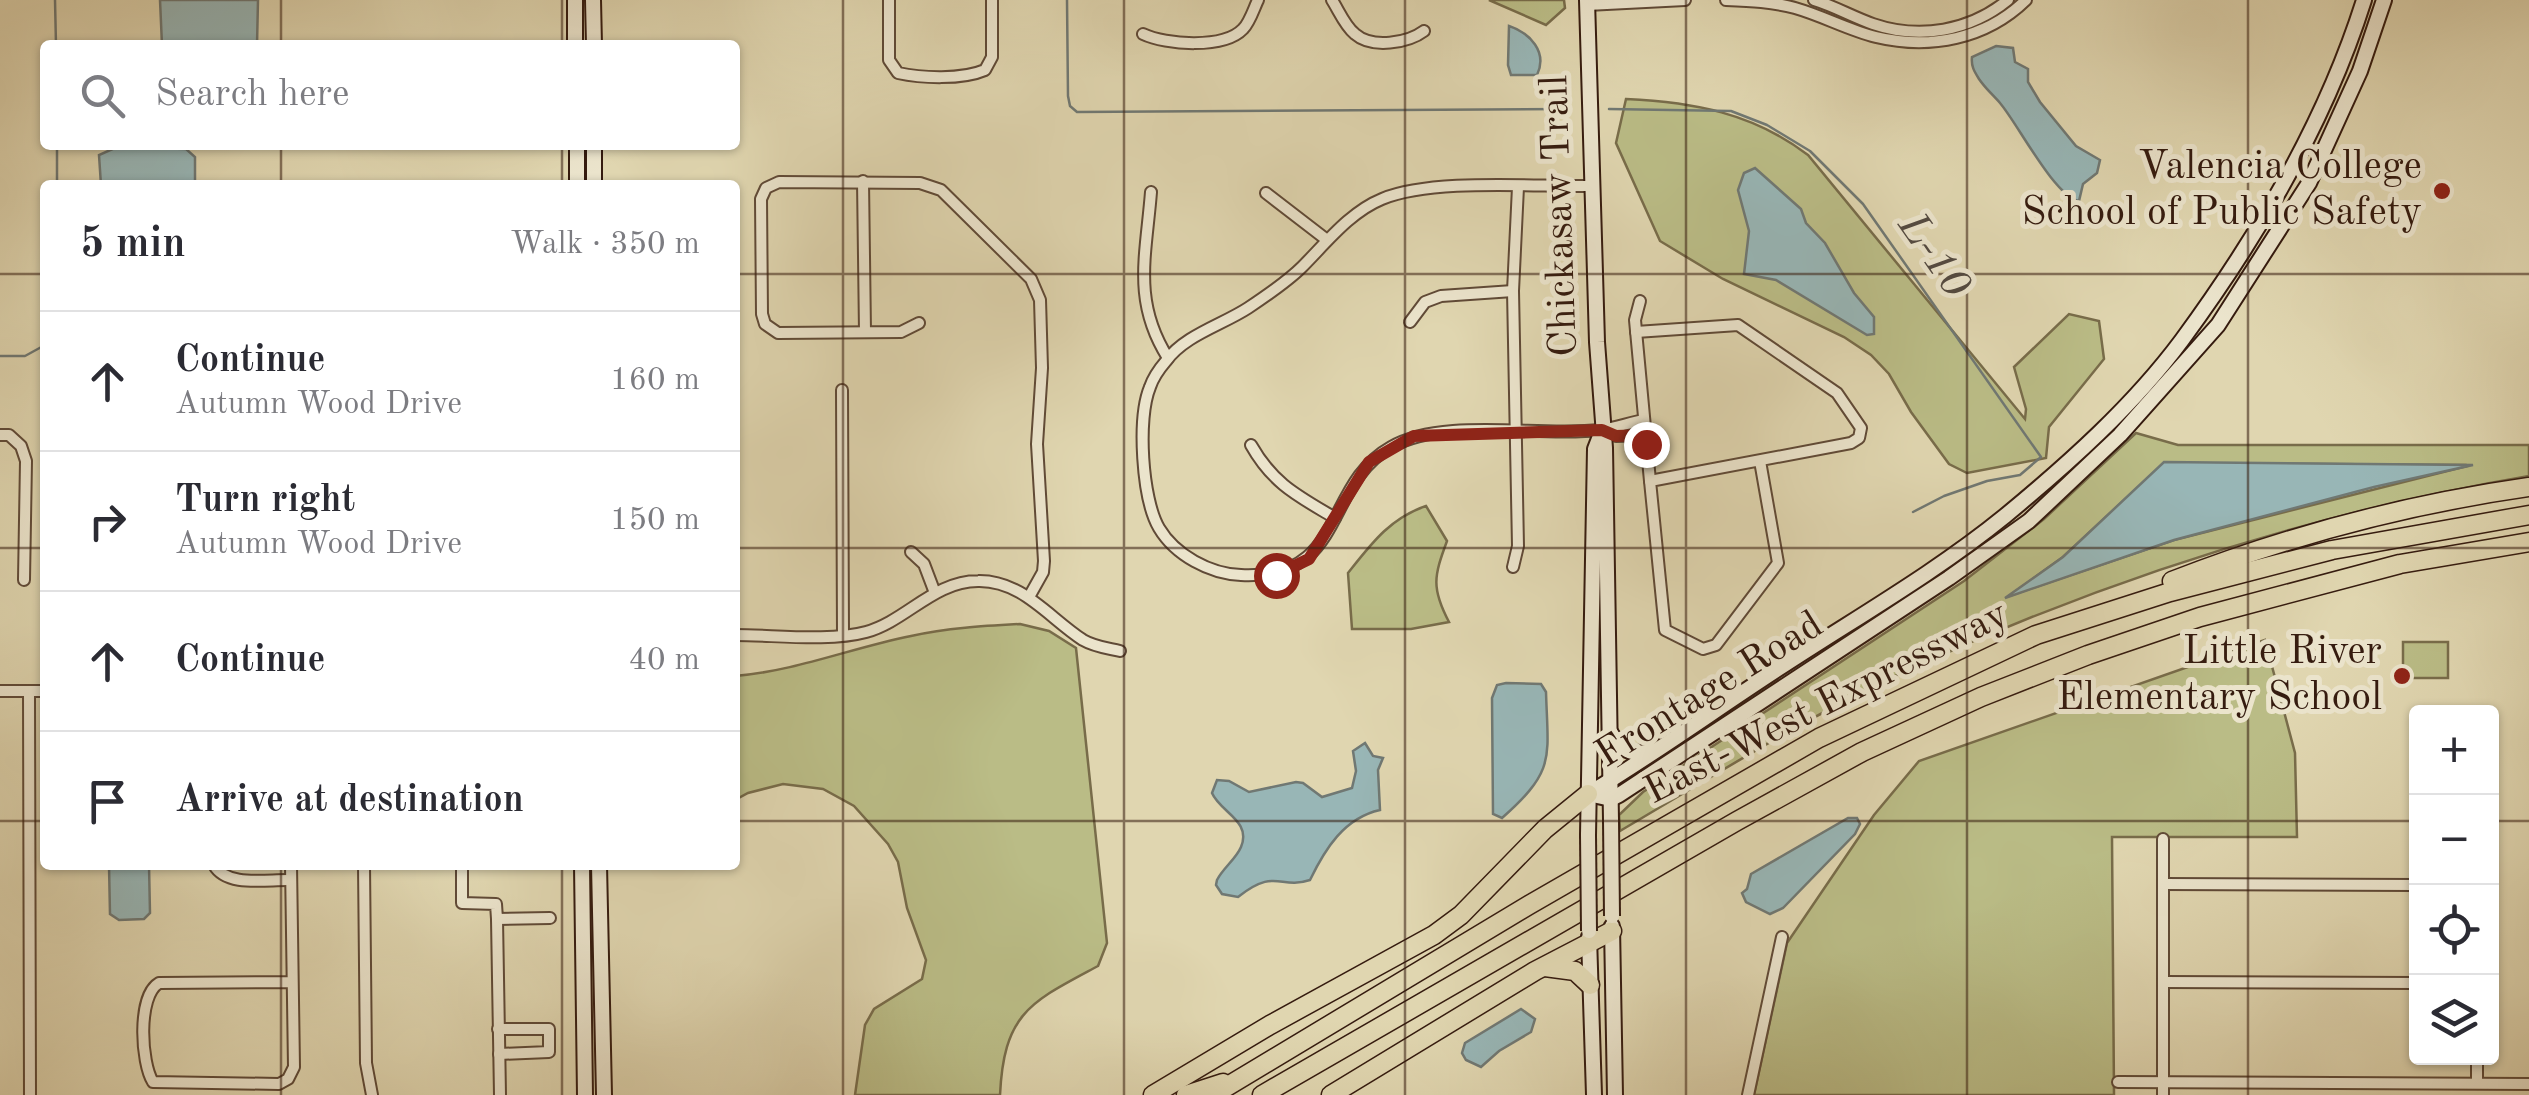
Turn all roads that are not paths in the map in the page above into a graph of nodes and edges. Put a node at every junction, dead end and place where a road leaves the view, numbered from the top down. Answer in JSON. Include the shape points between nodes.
{"nodes":[{"id":1,"x":575,"y":0,"type":"edge"},
{"id":2,"x":592,"y":0,"type":"edge"},
{"id":3,"x":889,"y":0,"type":"edge"},
{"id":4,"x":992,"y":0,"type":"edge"},
{"id":5,"x":1258,"y":0,"type":"edge"},
{"id":6,"x":1332,"y":0,"type":"edge"},
{"id":7,"x":1685,"y":0,"type":"edge"},
{"id":8,"x":1726,"y":0,"type":"edge"},
{"id":9,"x":1814,"y":0,"type":"edge"},
{"id":10,"x":2008,"y":0,"type":"edge"},
{"id":11,"x":2026,"y":0,"type":"edge"},
{"id":12,"x":2364,"y":0,"type":"edge"},
{"id":13,"x":2384,"y":0,"type":"edge"},
{"id":14,"x":1587,"y":3,"type":"edge"},
{"id":15,"x":1424,"y":31,"type":"dead end"},
{"id":16,"x":1143,"y":34,"type":"dead end"},
{"id":17,"x":576,"y":40,"type":"edge"},
{"id":18,"x":594,"y":40,"type":"edge"},
{"id":19,"x":577,"y":150,"type":"edge"},
{"id":20,"x":594,"y":150,"type":"edge"},
{"id":21,"x":577,"y":180,"type":"edge"},
{"id":22,"x":594,"y":180,"type":"edge"},
{"id":23,"x":863,"y":181,"type":"junction"},
{"id":24,"x":1592,"y":186,"type":"junction"},
{"id":25,"x":1518,"y":187,"type":"junction"},
{"id":26,"x":1151,"y":192,"type":"dead end"},
{"id":27,"x":1266,"y":194,"type":"dead end"},
{"id":28,"x":1328,"y":240,"type":"junction"},
{"id":29,"x":1513,"y":291,"type":"junction"},
{"id":30,"x":1640,"y":301,"type":"dead end"},
{"id":31,"x":1410,"y":322,"type":"dead end"},
{"id":32,"x":919,"y":323,"type":"dead end"},
{"id":33,"x":865,"y":332,"type":"junction"},
{"id":34,"x":1636,"y":332,"type":"junction"},
{"id":35,"x":1168,"y":358,"type":"junction"},
{"id":36,"x":842,"y":390,"type":"dead end"},
{"id":37,"x":1644,"y":420,"type":"junction"},
{"id":38,"x":1602,"y":430,"type":"junction"},
{"id":39,"x":1517,"y":432,"type":"junction"},
{"id":40,"x":4,"y":435,"type":"edge"},
{"id":41,"x":1646,"y":435,"type":"junction"},
{"id":42,"x":1251,"y":445,"type":"dead end"},
{"id":43,"x":1760,"y":461,"type":"junction"},
{"id":44,"x":1650,"y":480,"type":"junction"},
{"id":45,"x":2529,"y":487,"type":"edge"},
{"id":46,"x":2529,"y":516,"type":"edge"},
{"id":47,"x":1335,"y":518,"type":"junction"},
{"id":48,"x":2529,"y":542,"type":"edge"},
{"id":49,"x":912,"y":552,"type":"dead end"},
{"id":50,"x":1513,"y":568,"type":"dead end"},
{"id":51,"x":24,"y":580,"type":"dead end"},
{"id":52,"x":935,"y":593,"type":"junction"},
{"id":53,"x":1029,"y":597,"type":"junction"},
{"id":54,"x":740,"y":635,"type":"edge"},
{"id":55,"x":844,"y":635,"type":"junction"},
{"id":56,"x":2036,"y":635,"type":"junction"},
{"id":57,"x":1120,"y":650,"type":"dead end"},
{"id":58,"x":29,"y":691,"type":"junction"},
{"id":59,"x":40,"y":691,"type":"edge"},
{"id":60,"x":0,"y":692,"type":"edge"},
{"id":61,"x":1610,"y":732,"type":"junction"},
{"id":62,"x":1652,"y":751,"type":"junction"},
{"id":63,"x":1610,"y":781,"type":"junction"},
{"id":64,"x":1588,"y":794,"type":"junction"},
{"id":65,"x":1611,"y":799,"type":"junction"},
{"id":66,"x":2162,"y":839,"type":"dead end"},
{"id":67,"x":217,"y":870,"type":"edge"},
{"id":68,"x":292,"y":870,"type":"edge"},
{"id":69,"x":364,"y":870,"type":"edge"},
{"id":70,"x":462,"y":870,"type":"edge"},
{"id":71,"x":582,"y":870,"type":"edge"},
{"id":72,"x":599,"y":870,"type":"edge"},
{"id":73,"x":292,"y":880,"type":"junction"},
{"id":74,"x":2163,"y":884,"type":"junction"},
{"id":75,"x":2409,"y":886,"type":"edge"},
{"id":76,"x":550,"y":918,"type":"dead end"},
{"id":77,"x":497,"y":919,"type":"junction"},
{"id":78,"x":1612,"y":924,"type":"junction"},
{"id":79,"x":1589,"y":936,"type":"junction"},
{"id":80,"x":1782,"y":937,"type":"dead end"},
{"id":81,"x":1540,"y":968,"type":"junction"},
{"id":82,"x":291,"y":982,"type":"junction"},
{"id":83,"x":2163,"y":982,"type":"junction"},
{"id":84,"x":2409,"y":983,"type":"edge"},
{"id":85,"x":1590,"y":985,"type":"junction"},
{"id":86,"x":498,"y":1030,"type":"junction"},
{"id":87,"x":499,"y":1054,"type":"junction"},
{"id":88,"x":2477,"y":1065,"type":"edge"},
{"id":89,"x":1247,"y":1075,"type":"junction"},
{"id":90,"x":2118,"y":1082,"type":"dead end"},
{"id":91,"x":2163,"y":1082,"type":"junction"},
{"id":92,"x":2477,"y":1082,"type":"junction"},
{"id":93,"x":2529,"y":1084,"type":"edge"},
{"id":94,"x":1179,"y":1089,"type":"edge"},
{"id":95,"x":30,"y":1095,"type":"edge"},
{"id":96,"x":372,"y":1095,"type":"edge"},
{"id":97,"x":500,"y":1095,"type":"edge"},
{"id":98,"x":585,"y":1095,"type":"edge"},
{"id":99,"x":604,"y":1095,"type":"edge"},
{"id":100,"x":1154,"y":1095,"type":"edge"},
{"id":101,"x":1213,"y":1095,"type":"edge"},
{"id":102,"x":1262,"y":1095,"type":"edge"},
{"id":103,"x":1330,"y":1095,"type":"edge"},
{"id":104,"x":1594,"y":1095,"type":"edge"},
{"id":105,"x":1615,"y":1095,"type":"edge"},
{"id":106,"x":1748,"y":1095,"type":"edge"},
{"id":107,"x":2163,"y":1095,"type":"edge"}],
"edges":[{"from":1,"to":17,"type":"street"},
{"from":2,"to":18,"type":"street"},
{"from":3,"to":4,"type":"street","via":[[889,60],[898,73],[911,75],[986,70]]},
{"from":5,"to":16,"type":"street","via":[[1243,30],[1218,41],[1162,43]]},
{"from":6,"to":15,"type":"street","via":[[1353,33],[1366,40],[1412,40]]},
{"from":7,"to":14,"type":"street"},
{"from":8,"to":11,"type":"street","via":[[1790,7],[1879,38],[1931,42],[1983,30]]},
{"from":9,"to":10,"type":"street","via":[[1876,25],[1939,31],[1980,20]]},
{"from":12,"to":62,"type":"street","name":"Frontage Road","via":[[2289,171],[2234,265],[2126,404],[2002,518]]},
{"from":13,"to":65,"type":"street","name":"Frontage Road","via":[[2360,72],[2309,183],[2218,325],[2120,435],[2029,521]]},
{"from":14,"to":24,"type":"street","name":"Chickasaw Trail"},
{"from":19,"to":21,"type":"street"},
{"from":20,"to":22,"type":"street"},
{"from":23,"to":33,"type":"street"},
{"from":23,"to":33,"type":"street","via":[[779,182],[766,188],[762,294],[765,324],[778,333]]},
{"from":23,"to":53,"type":"street","via":[[940,190],[1031,279],[1040,300],[1037,444],[1044,561]]},
{"from":24,"to":25,"type":"street"},
{"from":24,"to":38,"type":"street","name":"Chickasaw Trail"},
{"from":25,"to":28,"type":"street","via":[[1413,188],[1377,201]]},
{"from":25,"to":29,"type":"street"},
{"from":26,"to":35,"type":"street","via":[[1145,311]]},
{"from":27,"to":28,"type":"street"},
{"from":28,"to":35,"type":"street","via":[[1299,270]]},
{"from":29,"to":31,"type":"street","via":[[1440,296],[1425,302]]},
{"from":29,"to":39,"type":"street"},
{"from":30,"to":34,"type":"street"},
{"from":32,"to":33,"type":"street","via":[[901,332]]},
{"from":34,"to":37,"type":"street"},
{"from":34,"to":43,"type":"street","via":[[1738,325],[1837,393],[1860,424],[1860,436],[1851,443]]},
{"from":35,"to":47,"type":"street","via":[[1146,404],[1145,472],[1157,525],[1176,549],[1236,576],[1276,575],[1309,559]]},
{"from":36,"to":55,"type":"street"},
{"from":37,"to":38,"type":"street"},
{"from":37,"to":41,"type":"street"},
{"from":38,"to":39,"type":"street"},
{"from":38,"to":41,"type":"street"},
{"from":38,"to":61,"type":"street","name":"Chickasaw Trail"},
{"from":38,"to":64,"type":"street","name":"Chickasaw Trail","via":[[1594,448]]},
{"from":39,"to":47,"type":"street","via":[[1414,436],[1369,462]]},
{"from":39,"to":50,"type":"street"},
{"from":40,"to":51,"type":"street","via":[[21,446],[26,461]]},
{"from":41,"to":44,"type":"street"},
{"from":42,"to":47,"type":"street","via":[[1284,488]]},
{"from":43,"to":44,"type":"street"},
{"from":43,"to":44,"type":"street","via":[[1778,566],[1707,649],[1665,630]]},
{"from":45,"to":56,"type":"highway","via":[[2333,529],[2194,572]]},
{"from":46,"to":56,"type":"highway","name":"East-West Expressway","via":[[2332,550]]},
{"from":48,"to":102,"type":"highway","name":"East-West Expressway","via":[[2400,564],[2200,617],[1981,696],[1737,820]]},
{"from":49,"to":52,"type":"street"},
{"from":52,"to":53,"type":"street","via":[[976,580]]},
{"from":52,"to":55,"type":"street","via":[[877,628]]},
{"from":53,"to":57,"type":"street","via":[[1080,638]]},
{"from":54,"to":55,"type":"street"},
{"from":56,"to":89,"type":"highway","name":"East-West Expressway","via":[[1819,738]]},
{"from":58,"to":59,"type":"street"},
{"from":58,"to":60,"type":"street"},
{"from":58,"to":95,"type":"street"},
{"from":61,"to":62,"type":"street","via":[[1624,750]]},
{"from":61,"to":63,"type":"street","name":"Chickasaw Trail"},
{"from":62,"to":63,"type":"street","name":"Frontage Road"},
{"from":63,"to":64,"type":"street","name":"Frontage Road"},
{"from":63,"to":65,"type":"street","name":"Chickasaw Trail"},
{"from":64,"to":65,"type":"street","name":"Frontage Road"},
{"from":64,"to":79,"type":"street","name":"Chickasaw Trail","bridge":true},
{"from":64,"to":94,"type":"highway","via":[[1434,935]]},
{"from":65,"to":78,"type":"street","name":"Chickasaw Trail","bridge":true},
{"from":66,"to":74,"type":"street"},
{"from":67,"to":73,"type":"street","via":[[230,879]]},
{"from":68,"to":73,"type":"street"},
{"from":69,"to":96,"type":"street"},
{"from":70,"to":77,"type":"street","via":[[462,904],[496,904]]},
{"from":71,"to":98,"type":"street"},
{"from":72,"to":99,"type":"street"},
{"from":73,"to":82,"type":"street"},
{"from":74,"to":75,"type":"street"},
{"from":74,"to":83,"type":"street"},
{"from":76,"to":77,"type":"street"},
{"from":77,"to":86,"type":"street"},
{"from":78,"to":79,"type":"highway"},
{"from":78,"to":105,"type":"street","name":"Chickasaw Trail"},
{"from":79,"to":81,"type":"highway"},
{"from":79,"to":85,"type":"street","name":"Chickasaw Trail"},
{"from":80,"to":106,"type":"street"},
{"from":81,"to":85,"type":"highway","via":[[1576,971]]},
{"from":81,"to":103,"type":"highway"},
{"from":82,"to":82,"type":"street","via":[[294,1067],[288,1079],[153,1082],[145,1070],[150,988]]},
{"from":83,"to":84,"type":"street"},
{"from":83,"to":91,"type":"street"},
{"from":85,"to":104,"type":"street","name":"Chickasaw Trail"},
{"from":86,"to":87,"type":"street"},
{"from":86,"to":87,"type":"street","via":[[549,1030],[549,1052]]},
{"from":87,"to":97,"type":"street"},
{"from":88,"to":92,"type":"street"},
{"from":89,"to":94,"type":"highway"},
{"from":89,"to":101,"type":"highway","name":"East-West Expressway"},
{"from":90,"to":91,"type":"street"},
{"from":91,"to":92,"type":"street"},
{"from":91,"to":107,"type":"street"},
{"from":92,"to":93,"type":"street"},
{"from":94,"to":100,"type":"highway"}]}
